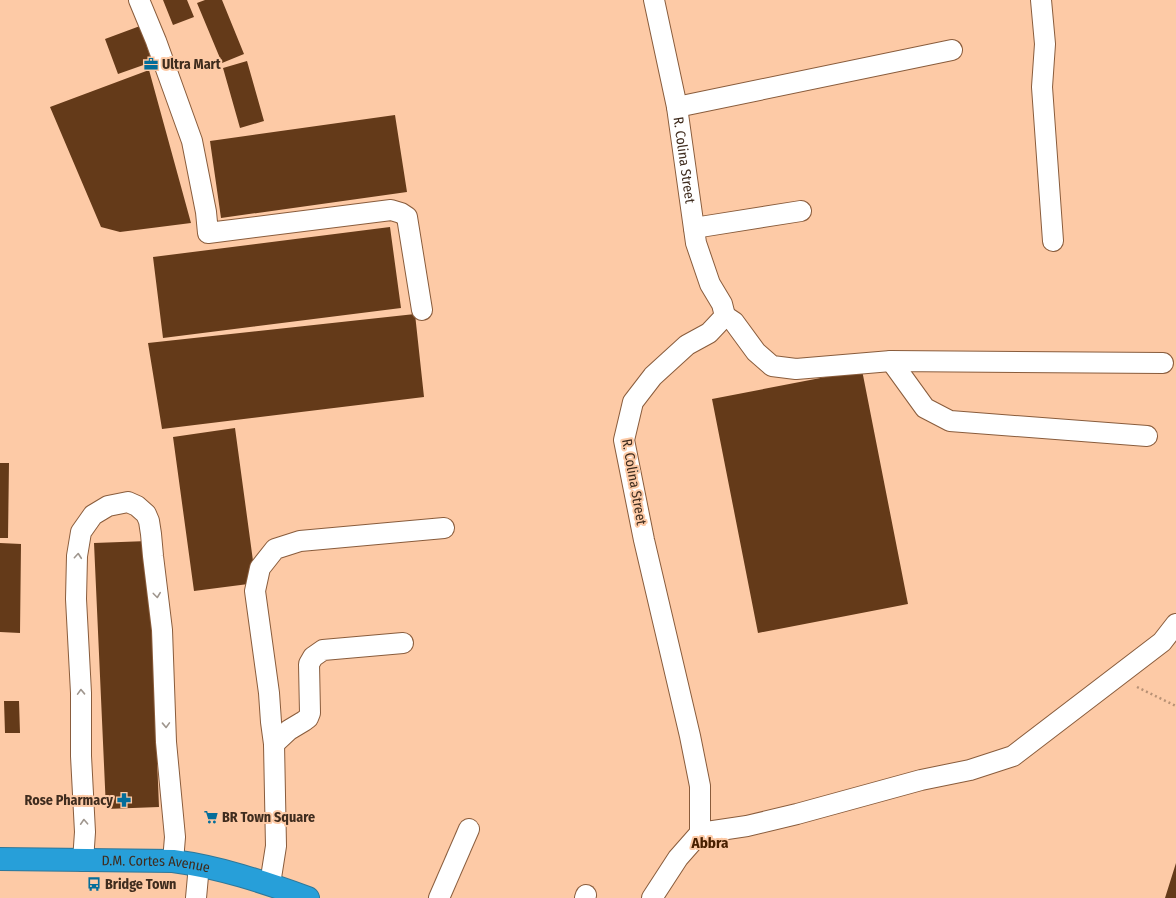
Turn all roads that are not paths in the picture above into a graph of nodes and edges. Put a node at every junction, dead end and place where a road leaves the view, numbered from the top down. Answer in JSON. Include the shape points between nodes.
{"nodes":[{"id":1,"x":139,"y":0,"type":"edge"},
{"id":2,"x":654,"y":0,"type":"edge"},
{"id":3,"x":1041,"y":0,"type":"edge"},
{"id":4,"x":952,"y":50,"type":"dead end"},
{"id":5,"x":677,"y":107,"type":"junction"},
{"id":6,"x":801,"y":210,"type":"dead end"},
{"id":7,"x":694,"y":228,"type":"junction"},
{"id":8,"x":1053,"y":242,"type":"dead end"},
{"id":9,"x":422,"y":310,"type":"dead end"},
{"id":10,"x":725,"y":316,"type":"junction"},
{"id":11,"x":890,"y":361,"type":"junction"},
{"id":12,"x":1163,"y":363,"type":"dead end"},
{"id":13,"x":1147,"y":436,"type":"dead end"},
{"id":14,"x":444,"y":528,"type":"dead end"},
{"id":15,"x":1176,"y":624,"type":"edge"},
{"id":16,"x":403,"y":643,"type":"dead end"},
{"id":17,"x":274,"y":744,"type":"junction"},
{"id":18,"x":469,"y":829,"type":"dead end"},
{"id":19,"x":700,"y":833,"type":"junction"},
{"id":20,"x":0,"y":859,"type":"edge"},
{"id":21,"x":83,"y":861,"type":"junction"},
{"id":22,"x":173,"y":861,"type":"junction"},
{"id":23,"x":199,"y":865,"type":"junction"},
{"id":24,"x":270,"y":884,"type":"junction"},
{"id":25,"x":196,"y":898,"type":"edge"},
{"id":26,"x":308,"y":898,"type":"edge"},
{"id":27,"x":439,"y":898,"type":"edge"},
{"id":28,"x":652,"y":898,"type":"edge"}],
"edges":[{"from":1,"to":9,"type":"street","via":[[192,141],[208,233],[391,210],[401,213],[407,217]]},
{"from":2,"to":5,"type":"street","name":"R. Colina Street"},
{"from":3,"to":8,"type":"street","via":[[1045,44],[1042,87]]},
{"from":4,"to":5,"type":"street"},
{"from":5,"to":7,"type":"street","name":"R. Colina Street"},
{"from":6,"to":7,"type":"street"},
{"from":7,"to":10,"type":"street","name":"R. Colina Street","via":[[702,264],[722,304]]},
{"from":10,"to":11,"type":"street","via":[[734,322],[756,352],[772,366],[796,368]]},
{"from":10,"to":19,"type":"street","name":"R. Colina Street","via":[[709,333],[687,345],[653,376],[633,402],[624,440],[700,786]]},
{"from":11,"to":12,"type":"street"},
{"from":11,"to":13,"type":"street","via":[[925,408],[950,421]]},
{"from":14,"to":17,"type":"street","via":[[300,541],[275,549],[260,568],[254,592]]},
{"from":15,"to":19,"type":"street","via":[[1162,642],[1013,756],[970,770],[921,780],[797,814],[747,826]]},
{"from":16,"to":17,"type":"street","via":[[323,650],[314,657],[309,664],[308,718]]},
{"from":17,"to":24,"type":"street","via":[[276,846]]},
{"from":18,"to":27,"type":"street"},
{"from":19,"to":28,"type":"street","via":[[678,858]]},
{"from":20,"to":21,"type":"highway","name":"D.M. Cortes Avenue"},
{"from":21,"to":22,"type":"highway","name":"D.M. Cortes Avenue"},
{"from":21,"to":22,"type":"street","one_way":true,"via":[[85,832],[76,599],[77,556],[81,532],[93,515],[108,506],[128,502],[146,514],[151,534],[162,630],[166,742],[175,836]]},
{"from":22,"to":23,"type":"highway","name":"D.M. Cortes Avenue"},
{"from":23,"to":24,"type":"highway","name":"D.M. Cortes Avenue"},
{"from":23,"to":25,"type":"street"},
{"from":24,"to":26,"type":"highway","name":"D.M. Cortes Avenue"}]}
